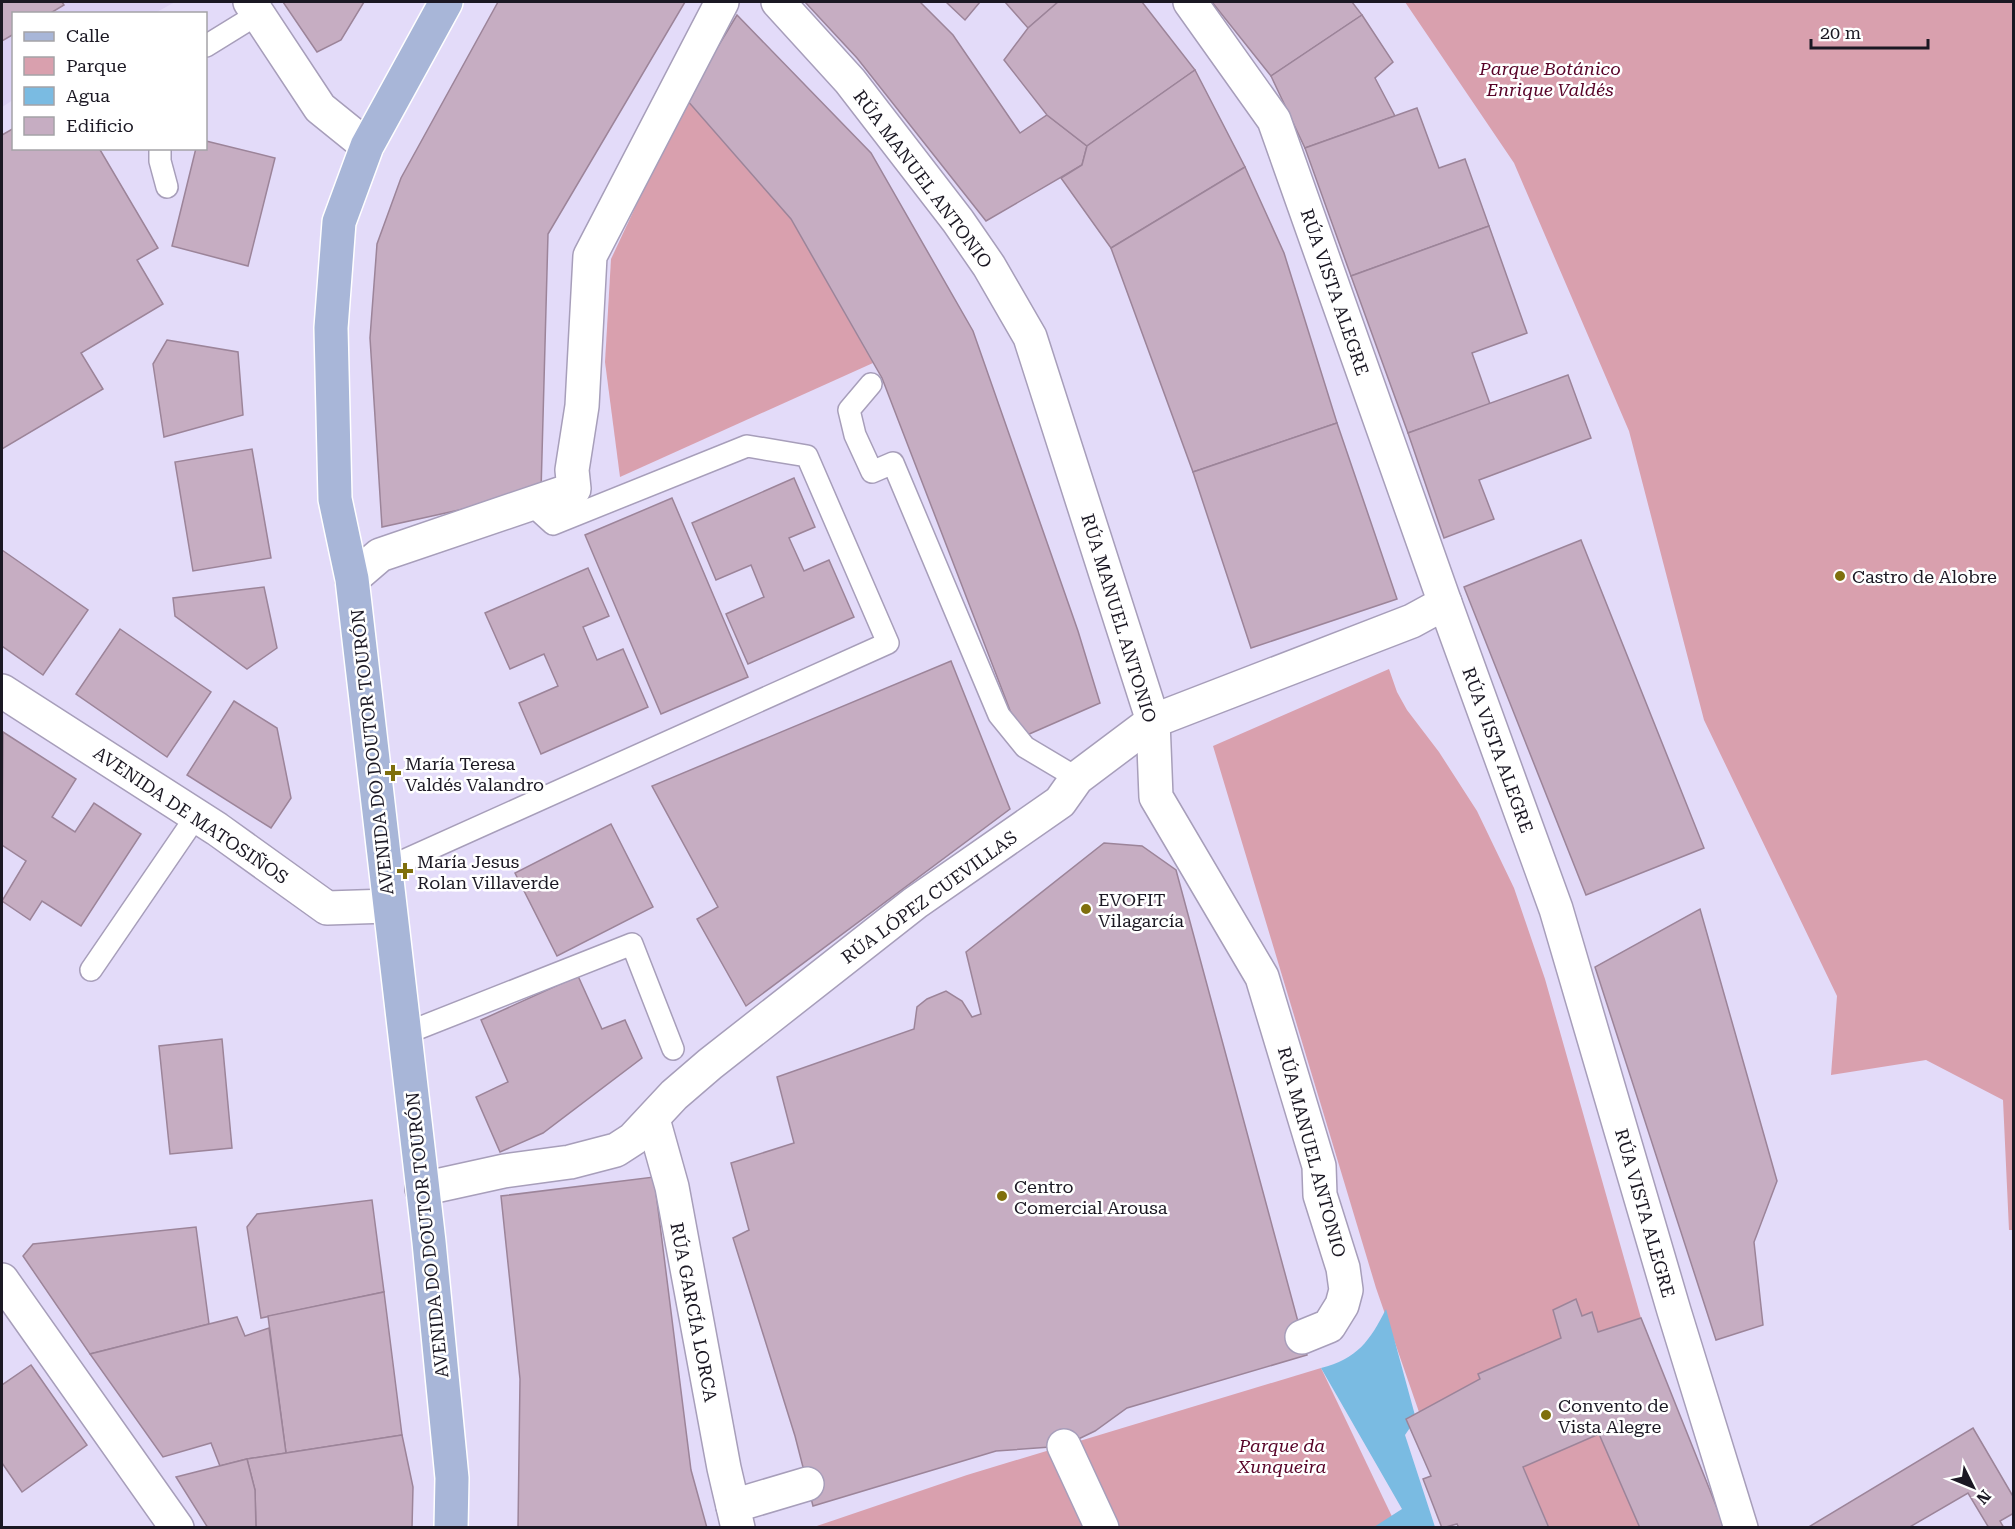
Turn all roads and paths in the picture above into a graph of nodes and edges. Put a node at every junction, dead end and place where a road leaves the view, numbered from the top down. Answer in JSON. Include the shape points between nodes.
{"nodes":[{"id":1,"x":446,"y":2,"type":"edge"},
{"id":2,"x":722,"y":2,"type":"edge"},
{"id":3,"x":778,"y":2,"type":"edge"},
{"id":4,"x":1190,"y":2,"type":"edge"},
{"id":5,"x":254,"y":8,"type":"edge"},
{"id":6,"x":207,"y":45,"type":"edge"},
{"id":7,"x":367,"y":146,"type":"junction"},
{"id":8,"x":160,"y":150,"type":"edge"},
{"id":9,"x":167,"y":187,"type":"dead end"},
{"id":10,"x":871,"y":384,"type":"dead end"},
{"id":11,"x":532,"y":505,"type":"junction"},
{"id":12,"x":352,"y":579,"type":"junction"},
{"id":13,"x":1445,"y":603,"type":"junction"},
{"id":14,"x":2,"y":691,"type":"edge"},
{"id":15,"x":1153,"y":721,"type":"junction"},
{"id":16,"x":1077,"y":778,"type":"junction"},
{"id":17,"x":197,"y":815,"type":"junction"},
{"id":18,"x":385,"y":870,"type":"junction"},
{"id":19,"x":389,"y":906,"type":"junction"},
{"id":20,"x":91,"y":970,"type":"dead end"},
{"id":21,"x":404,"y":1034,"type":"junction"},
{"id":22,"x":673,"y":1049,"type":"dead end"},
{"id":23,"x":653,"y":1119,"type":"junction"},
{"id":24,"x":422,"y":1189,"type":"junction"},
{"id":25,"x":2,"y":1280,"type":"edge"},
{"id":26,"x":1302,"y":1337,"type":"dead end"},
{"id":27,"x":1064,"y":1446,"type":"dead end"},
{"id":28,"x":807,"y":1484,"type":"dead end"},
{"id":29,"x":735,"y":1517,"type":"edge"},
{"id":30,"x":177,"y":1527,"type":"edge"},
{"id":31,"x":451,"y":1527,"type":"edge"},
{"id":32,"x":1102,"y":1527,"type":"edge"},
{"id":33,"x":1741,"y":1527,"type":"edge"}],
"edges":[{"from":1,"to":7,"type":"main road","name":"AVENIDA DO DOUTOR TOURÓN"},
{"from":2,"to":11,"type":"street","via":[[590,256],[582,406],[572,470],[574,489]]},
{"from":3,"to":15,"type":"street","name":"RÚA MANUEL ANTONIO","via":[[850,81],[958,221],[1030,337]]},
{"from":4,"to":13,"type":"street","name":"RÚA VISTA ALEGRE","via":[[1274,120]]},
{"from":5,"to":6,"type":"lane"},
{"from":5,"to":7,"type":"street","via":[[320,108]]},
{"from":7,"to":12,"type":"main road","name":"AVENIDA DO DOUTOR TOURÓN","via":[[339,222],[331,328],[334,499]]},
{"from":8,"to":9,"type":"lane"},
{"from":10,"to":16,"type":"lane","via":[[849,410],[855,435],[872,472],[893,463],[999,715],[1025,747]]},
{"from":11,"to":12,"type":"street","via":[[380,555]]},
{"from":11,"to":18,"type":"lane","via":[[553,524],[747,446],[807,456],[888,643]]},
{"from":12,"to":18,"type":"main road","name":"AVENIDA DO DOUTOR TOURÓN"},
{"from":13,"to":15,"type":"street","name":"RÚA LÓPEZ CUEVILLAS","via":[[1412,621]]},
{"from":13,"to":33,"type":"street","name":"RÚA VISTA ALEGRE","via":[[1556,909]]},
{"from":14,"to":17,"type":"street","name":"AVENIDA DE MATOSIÑOS"},
{"from":15,"to":16,"type":"street","name":"RÚA LÓPEZ CUEVILLAS"},
{"from":15,"to":26,"type":"street","name":"RÚA MANUEL ANTONIO","via":[[1156,797],[1262,977],[1319,1166],[1320,1195],[1346,1290],[1329,1326]]},
{"from":16,"to":23,"type":"street","name":"RÚA LÓPEZ CUEVILLAS","via":[[1060,802],[915,903],[710,1064]]},
{"from":17,"to":19,"type":"street","name":"AVENIDA DE MATOSIÑOS","via":[[327,908]]},
{"from":17,"to":20,"type":"lane"},
{"from":18,"to":19,"type":"main road","name":"AVENIDA DO DOUTOR TOURÓN"},
{"from":19,"to":21,"type":"main road","name":"AVENIDA DO DOUTOR TOURÓN"},
{"from":21,"to":22,"type":"lane","via":[[632,944]]},
{"from":21,"to":24,"type":"main road","name":"AVENIDA DO DOUTOR TOURÓN"},
{"from":23,"to":24,"type":"street","name":"RÚA LÓPEZ CUEVILLAS","via":[[633,1140],[616,1150]]},
{"from":23,"to":29,"type":"street","name":"RÚA GARCÍA LORCA","via":[[672,1187]]},
{"from":24,"to":31,"type":"main road","name":"AVENIDA DO DOUTOR TOURÓN","via":[[452,1478]]},
{"from":25,"to":30,"type":"street"},
{"from":27,"to":32,"type":"street"},
{"from":28,"to":29,"type":"street","name":"RÚA GARCÍA LORCA"}]}
